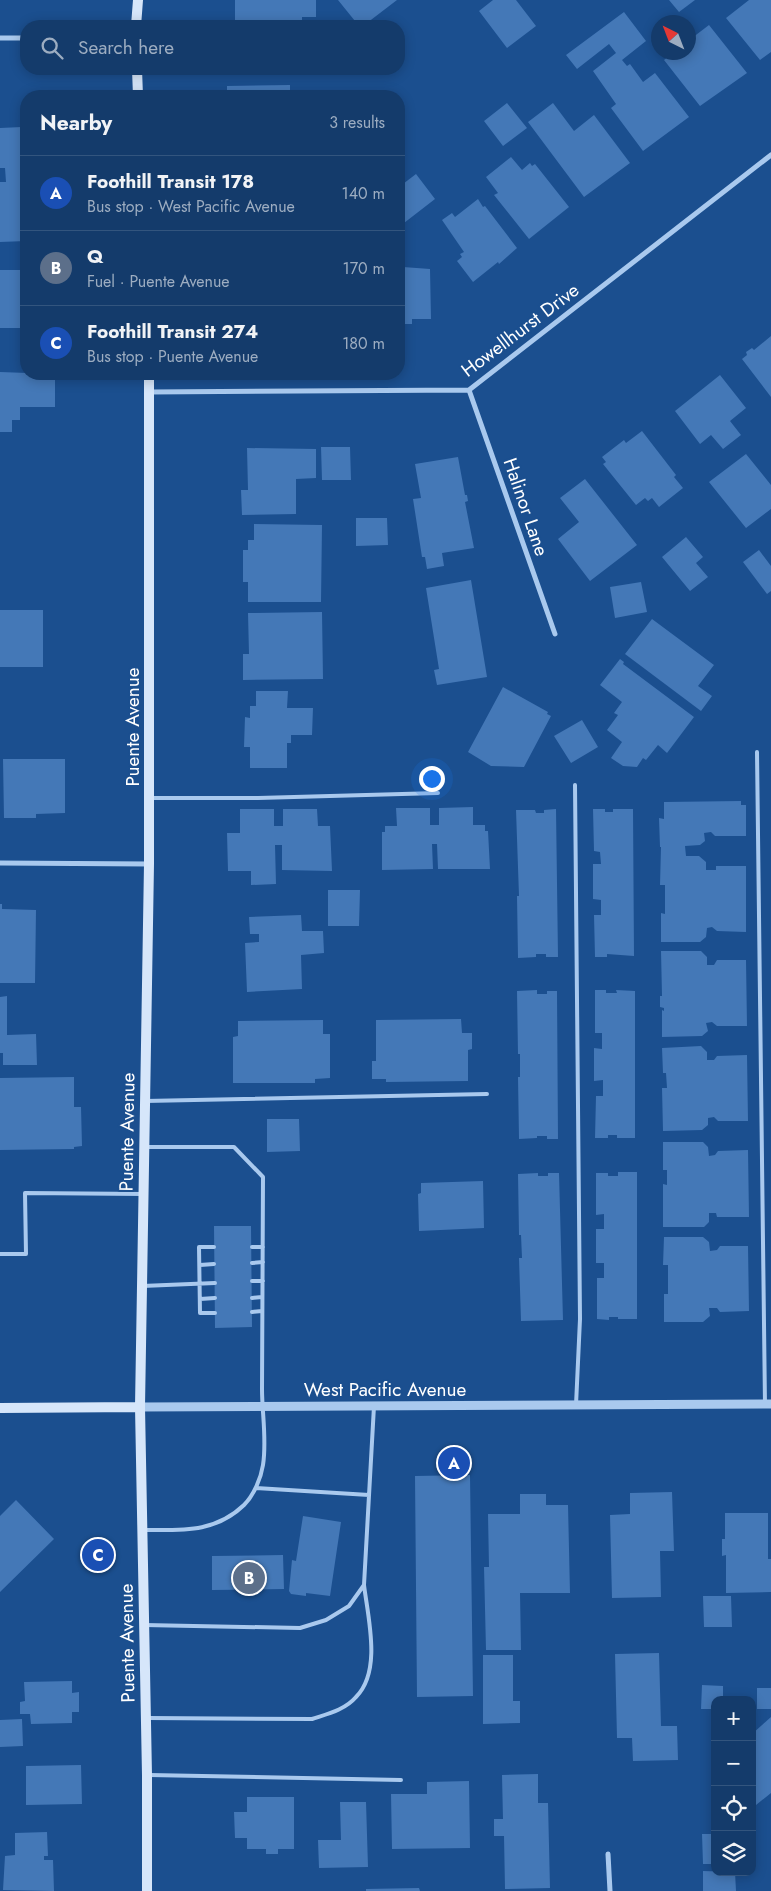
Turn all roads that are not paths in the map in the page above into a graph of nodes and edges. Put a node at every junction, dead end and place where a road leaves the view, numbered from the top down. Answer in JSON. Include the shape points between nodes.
{"nodes":[{"id":1,"x":138,"y":0,"type":"edge"},
{"id":2,"x":136,"y":20,"type":"edge"},
{"id":3,"x":0,"y":38,"type":"edge"},
{"id":4,"x":20,"y":38,"type":"edge"},
{"id":5,"x":137,"y":75,"type":"edge"},
{"id":6,"x":138,"y":90,"type":"edge"},
{"id":7,"x":771,"y":155,"type":"edge"},
{"id":8,"x":149,"y":380,"type":"edge"},
{"id":9,"x":469,"y":390,"type":"junction"},
{"id":10,"x":150,"y":392,"type":"junction"},
{"id":11,"x":555,"y":634,"type":"dead end"},
{"id":12,"x":757,"y":752,"type":"dead end"},
{"id":13,"x":575,"y":785,"type":"dead end"},
{"id":14,"x":438,"y":793,"type":"dead end"},
{"id":15,"x":149,"y":798,"type":"junction"},
{"id":16,"x":0,"y":863,"type":"edge"},
{"id":17,"x":150,"y":864,"type":"junction"},
{"id":18,"x":487,"y":1094,"type":"dead end"},
{"id":19,"x":145,"y":1101,"type":"junction"},
{"id":20,"x":144,"y":1147,"type":"junction"},
{"id":21,"x":144,"y":1194,"type":"junction"},
{"id":22,"x":214,"y":1247,"type":"dead end"},
{"id":23,"x":252,"y":1247,"type":"dead end"},
{"id":24,"x":262,"y":1248,"type":"junction"},
{"id":25,"x":0,"y":1254,"type":"edge"},
{"id":26,"x":263,"y":1262,"type":"junction"},
{"id":27,"x":252,"y":1263,"type":"dead end"},
{"id":28,"x":214,"y":1264,"type":"dead end"},
{"id":29,"x":200,"y":1265,"type":"junction"},
{"id":30,"x":252,"y":1281,"type":"dead end"},
{"id":31,"x":262,"y":1281,"type":"junction"},
{"id":32,"x":215,"y":1282,"type":"dead end"},
{"id":33,"x":200,"y":1283,"type":"junction"},
{"id":34,"x":142,"y":1286,"type":"junction"},
{"id":35,"x":262,"y":1297,"type":"junction"},
{"id":36,"x":215,"y":1298,"type":"dead end"},
{"id":37,"x":252,"y":1298,"type":"dead end"},
{"id":38,"x":200,"y":1299,"type":"junction"},
{"id":39,"x":215,"y":1312,"type":"dead end"},
{"id":40,"x":252,"y":1312,"type":"dead end"},
{"id":41,"x":262,"y":1312,"type":"junction"},
{"id":42,"x":768,"y":1404,"type":"edge"},
{"id":43,"x":576,"y":1405,"type":"junction"},
{"id":44,"x":374,"y":1406,"type":"junction"},
{"id":45,"x":140,"y":1407,"type":"junction"},
{"id":46,"x":262,"y":1407,"type":"junction"},
{"id":47,"x":0,"y":1408,"type":"edge"},
{"id":48,"x":256,"y":1488,"type":"junction"},
{"id":49,"x":369,"y":1495,"type":"junction"},
{"id":50,"x":142,"y":1530,"type":"junction"},
{"id":51,"x":364,"y":1585,"type":"junction"},
{"id":52,"x":144,"y":1625,"type":"junction"},
{"id":53,"x":145,"y":1718,"type":"junction"},
{"id":54,"x":146,"y":1775,"type":"junction"},
{"id":55,"x":401,"y":1780,"type":"dead end"},
{"id":56,"x":608,"y":1854,"type":"dead end"},
{"id":57,"x":146,"y":1891,"type":"edge"},
{"id":58,"x":610,"y":1891,"type":"edge"}],
"edges":[{"from":1,"to":2,"type":"main road"},
{"from":3,"to":4,"type":"street"},
{"from":5,"to":6,"type":"main road"},
{"from":7,"to":9,"type":"street","name":"Howellhurst Drive"},
{"from":8,"to":10,"type":"main road","name":"Puente Avenue"},
{"from":9,"to":10,"type":"street","name":"Howellhurst Drive"},
{"from":9,"to":11,"type":"street","name":"Halinor Lane"},
{"from":10,"to":15,"type":"main road","name":"Puente Avenue"},
{"from":12,"to":42,"type":"lane"},
{"from":13,"to":43,"type":"lane","via":[[580,1309]]},
{"from":14,"to":15,"type":"lane"},
{"from":15,"to":17,"type":"main road","name":"Puente Avenue"},
{"from":16,"to":17,"type":"street"},
{"from":17,"to":19,"type":"main road","name":"Puente Avenue"},
{"from":18,"to":19,"type":"lane"},
{"from":19,"to":20,"type":"main road","name":"Puente Avenue"},
{"from":20,"to":21,"type":"main road","name":"Puente Avenue"},
{"from":20,"to":24,"type":"lane","via":[[234,1147],[263,1177]]},
{"from":21,"to":25,"type":"lane","via":[[25,1194],[26,1254]]},
{"from":21,"to":34,"type":"main road","name":"Puente Avenue"},
{"from":22,"to":29,"type":"lane","via":[[199,1247]]},
{"from":23,"to":24,"type":"lane"},
{"from":24,"to":26,"type":"lane"},
{"from":26,"to":27,"type":"lane"},
{"from":26,"to":31,"type":"lane"},
{"from":28,"to":29,"type":"lane"},
{"from":29,"to":33,"type":"lane"},
{"from":30,"to":31,"type":"lane"},
{"from":31,"to":35,"type":"lane"},
{"from":32,"to":33,"type":"lane"},
{"from":33,"to":34,"type":"lane"},
{"from":33,"to":38,"type":"lane"},
{"from":34,"to":45,"type":"main road","name":"Puente Avenue"},
{"from":35,"to":37,"type":"lane"},
{"from":35,"to":41,"type":"lane"},
{"from":36,"to":38,"type":"lane"},
{"from":38,"to":39,"type":"lane","via":[[200,1313]]},
{"from":40,"to":41,"type":"lane"},
{"from":41,"to":46,"type":"lane"},
{"from":42,"to":43,"type":"street","name":"West Pacific Avenue"},
{"from":43,"to":44,"type":"street","name":"West Pacific Avenue"},
{"from":44,"to":46,"type":"street","name":"West Pacific Avenue"},
{"from":44,"to":49,"type":"lane"},
{"from":45,"to":46,"type":"street","name":"West Pacific Avenue"},
{"from":45,"to":47,"type":"main road","name":"West Pacific Avenue"},
{"from":45,"to":50,"type":"main road","name":"Puente Avenue"},
{"from":46,"to":48,"type":"lane","via":[[265,1448]]},
{"from":48,"to":49,"type":"lane"},
{"from":48,"to":50,"type":"lane","via":[[245,1504],[225,1520],[204,1528]]},
{"from":49,"to":51,"type":"lane"},
{"from":50,"to":52,"type":"main road","name":"Puente Avenue"},
{"from":51,"to":52,"type":"lane","via":[[350,1606],[326,1620],[300,1628]]},
{"from":51,"to":53,"type":"lane","via":[[372,1643],[368,1679],[356,1697],[336,1712],[312,1719]]},
{"from":52,"to":53,"type":"main road","name":"Puente Avenue"},
{"from":53,"to":54,"type":"main road","name":"Puente Avenue"},
{"from":54,"to":55,"type":"lane"},
{"from":54,"to":57,"type":"main road","name":"Puente Avenue"},
{"from":56,"to":58,"type":"street"}]}
